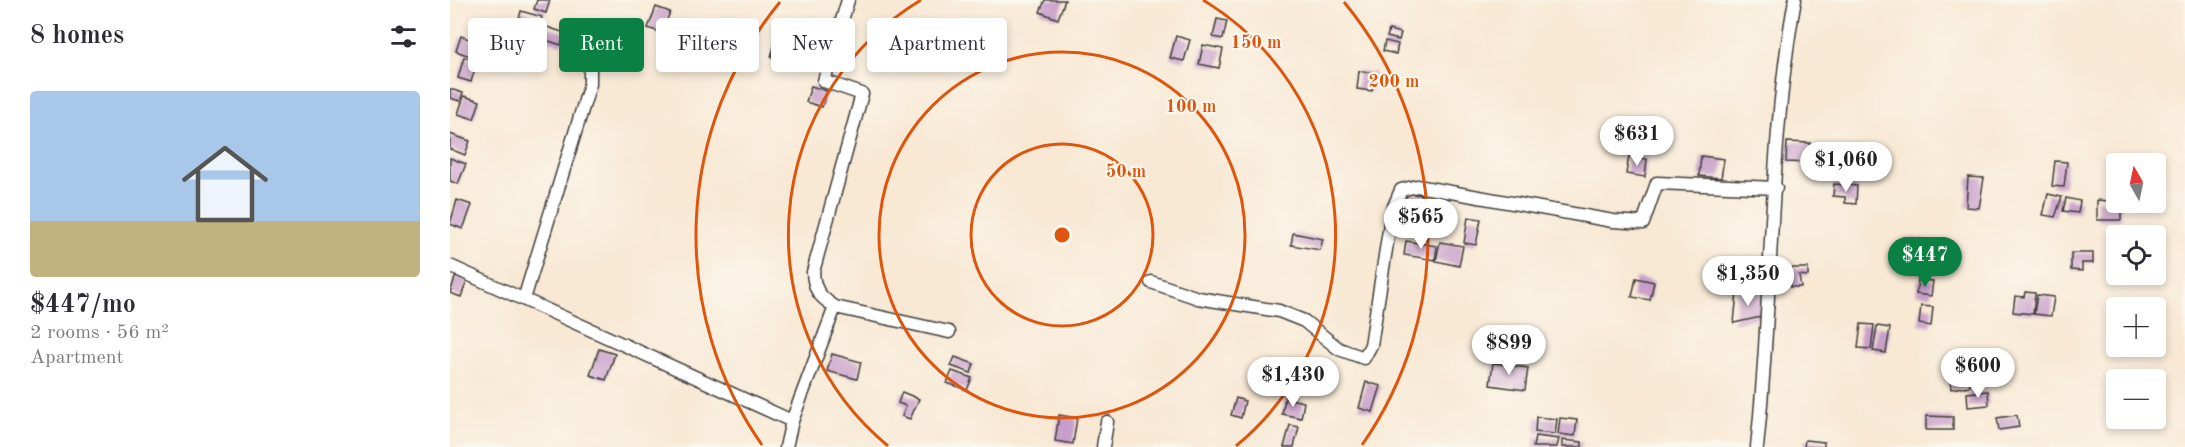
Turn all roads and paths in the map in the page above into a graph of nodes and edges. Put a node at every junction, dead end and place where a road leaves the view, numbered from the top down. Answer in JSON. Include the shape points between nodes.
{"nodes":[{"id":1,"x":848,"y":0,"type":"edge"},
{"id":2,"x":1795,"y":0,"type":"edge"},
{"id":3,"x":590,"y":72,"type":"edge"},
{"id":4,"x":1776,"y":188,"type":"junction"},
{"id":5,"x":450,"y":266,"type":"edge"},
{"id":6,"x":1151,"y":282,"type":"dead end"},
{"id":7,"x":524,"y":299,"type":"junction"},
{"id":8,"x":835,"y":307,"type":"junction"},
{"id":9,"x":949,"y":332,"type":"dead end"},
{"id":10,"x":792,"y":421,"type":"junction"},
{"id":11,"x":1107,"y":422,"type":"dead end"},
{"id":12,"x":786,"y":447,"type":"edge"},
{"id":13,"x":1103,"y":447,"type":"edge"},
{"id":14,"x":1757,"y":447,"type":"edge"}],
"edges":[{"from":1,"to":8,"type":"street","via":[[824,81],[862,94],[813,272],[814,286]]},
{"from":2,"to":4,"type":"street","via":[[1785,65]]},
{"from":3,"to":7,"type":"street","via":[[590,84]]},
{"from":4,"to":6,"type":"street","via":[[1657,183],[1643,223],[1417,186],[1401,190],[1392,212],[1371,345],[1364,358],[1339,349],[1304,321],[1279,311],[1198,298]]},
{"from":4,"to":14,"type":"street","via":[[1766,368]]},
{"from":5,"to":7,"type":"street"},
{"from":7,"to":10,"type":"street"},
{"from":8,"to":9,"type":"street"},
{"from":8,"to":10,"type":"street"},
{"from":10,"to":12,"type":"street"},
{"from":11,"to":13,"type":"street"}]}
